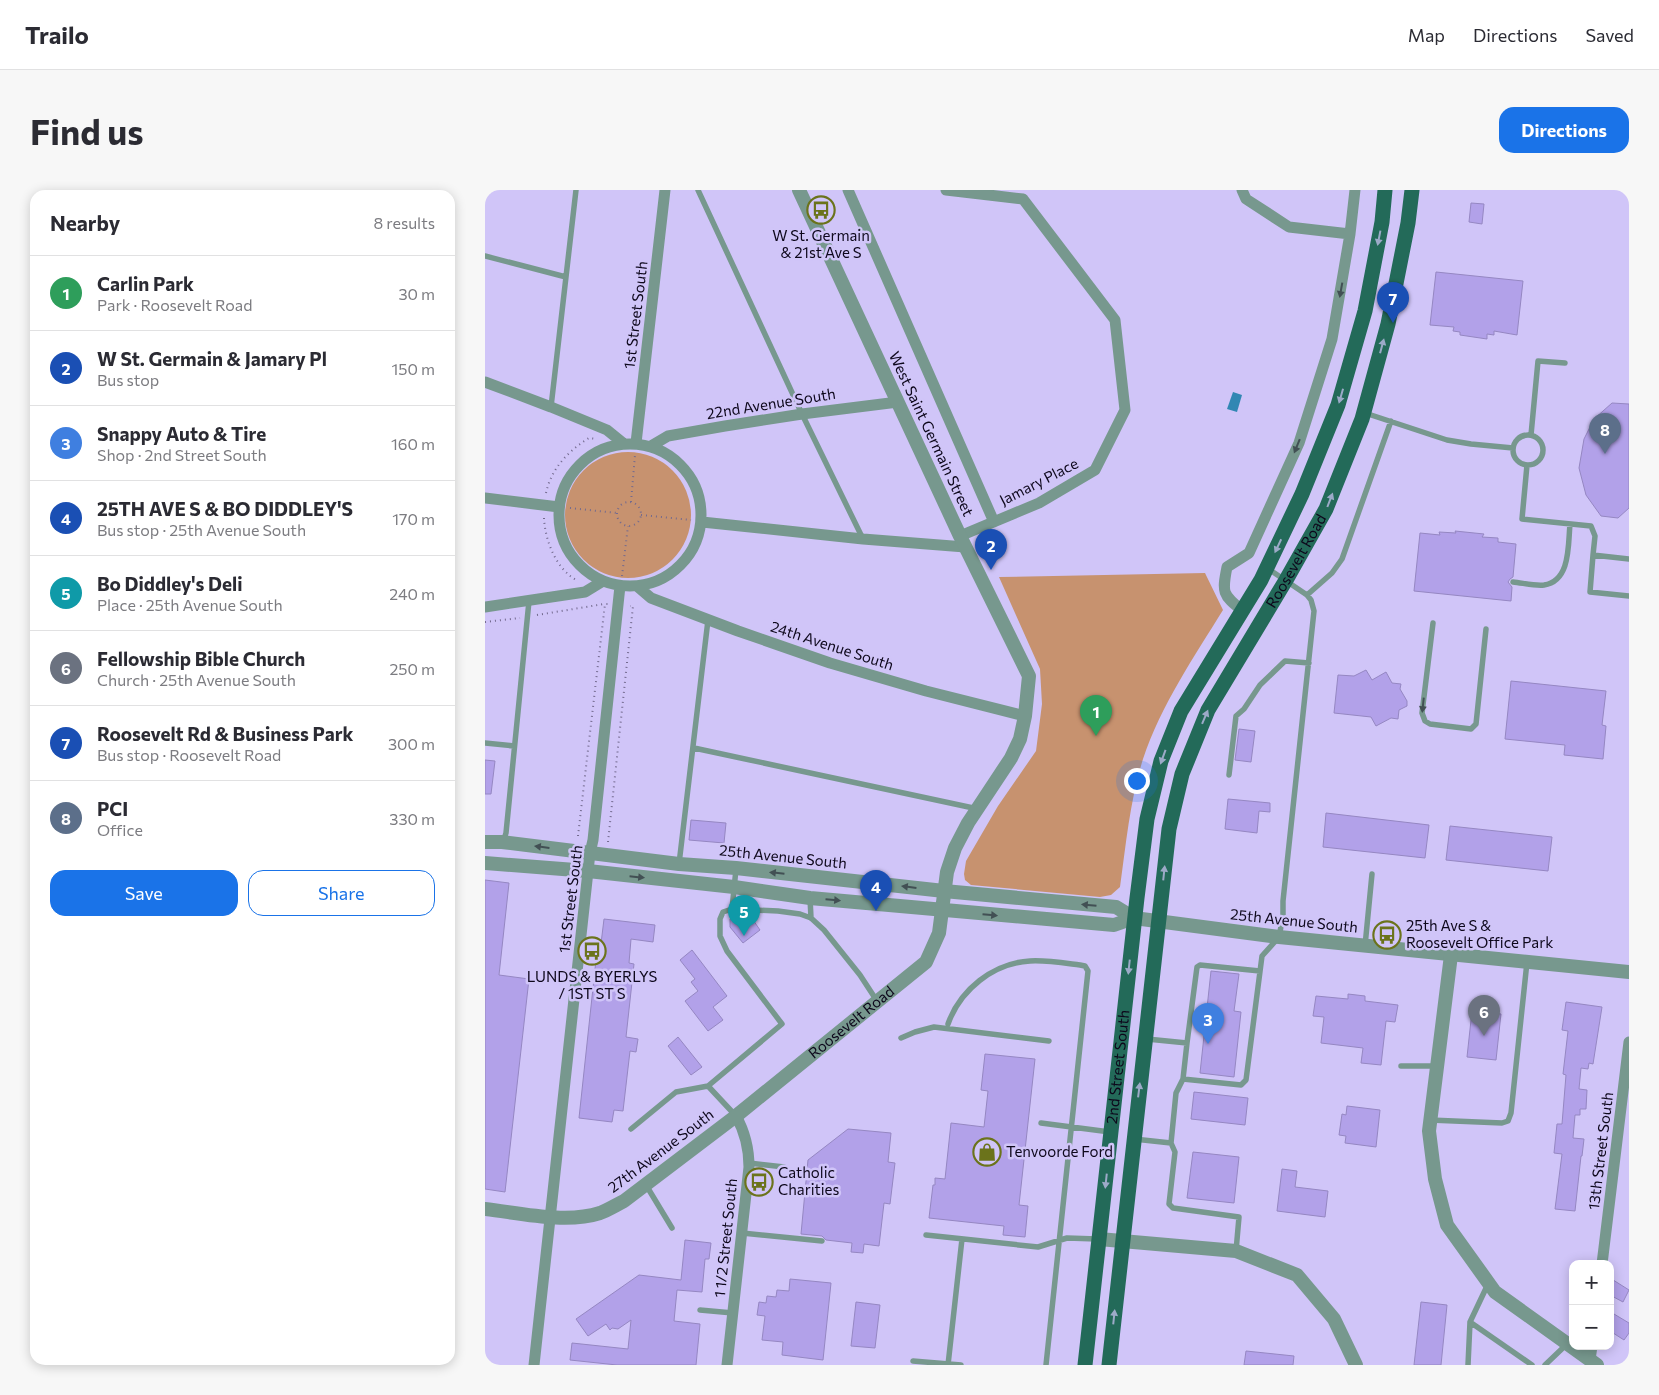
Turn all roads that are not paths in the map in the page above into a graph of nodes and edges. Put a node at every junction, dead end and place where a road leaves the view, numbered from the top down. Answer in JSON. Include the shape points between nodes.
{"nodes":[{"id":1,"x":576,"y":190,"type":"edge"},
{"id":2,"x":665,"y":190,"type":"edge"},
{"id":3,"x":698,"y":190,"type":"edge"},
{"id":4,"x":799,"y":190,"type":"edge"},
{"id":5,"x":848,"y":190,"type":"edge"},
{"id":6,"x":947,"y":190,"type":"edge"},
{"id":7,"x":1242,"y":190,"type":"edge"},
{"id":8,"x":1355,"y":190,"type":"edge"},
{"id":9,"x":1385,"y":190,"type":"edge"},
{"id":10,"x":1412,"y":190,"type":"edge"},
{"id":11,"x":1023,"y":194,"type":"edge"},
{"id":12,"x":1350,"y":234,"type":"junction"},
{"id":13,"x":485,"y":256,"type":"edge"},
{"id":14,"x":566,"y":277,"type":"junction"},
{"id":15,"x":1565,"y":363,"type":"dead end"},
{"id":16,"x":485,"y":382,"type":"edge"},
{"id":17,"x":899,"y":402,"type":"junction"},
{"id":18,"x":551,"y":407,"type":"junction"},
{"id":19,"x":1363,"y":412,"type":"junction"},
{"id":20,"x":802,"y":414,"type":"junction"},
{"id":21,"x":1391,"y":421,"type":"junction"},
{"id":22,"x":1531,"y":435,"type":"junction"},
{"id":23,"x":623,"y":443,"type":"junction"},
{"id":24,"x":636,"y":443,"type":"junction"},
{"id":25,"x":651,"y":446,"type":"junction"},
{"id":26,"x":1513,"y":448,"type":"junction"},
{"id":27,"x":1527,"y":465,"type":"junction"},
{"id":28,"x":485,"y":498,"type":"edge"},
{"id":29,"x":559,"y":507,"type":"junction"},
{"id":30,"x":701,"y":522,"type":"junction"},
{"id":31,"x":995,"y":522,"type":"junction"},
{"id":32,"x":1571,"y":524,"type":"junction"},
{"id":33,"x":863,"y":539,"type":"junction"},
{"id":34,"x":963,"y":542,"type":"junction"},
{"id":35,"x":1593,"y":556,"type":"junction"},
{"id":36,"x":1629,"y":559,"type":"edge"},
{"id":37,"x":1267,"y":568,"type":"junction"},
{"id":38,"x":1286,"y":580,"type":"junction"},
{"id":39,"x":603,"y":581,"type":"junction"},
{"id":40,"x":1513,"y":582,"type":"dead end"},
{"id":41,"x":620,"y":586,"type":"junction"},
{"id":42,"x":637,"y":586,"type":"junction"},
{"id":43,"x":1307,"y":595,"type":"junction"},
{"id":44,"x":1629,"y":596,"type":"edge"},
{"id":45,"x":529,"y":601,"type":"junction"},
{"id":46,"x":485,"y":607,"type":"edge"},
{"id":47,"x":1243,"y":611,"type":"junction"},
{"id":48,"x":708,"y":620,"type":"junction"},
{"id":49,"x":1433,"y":623,"type":"dead end"},
{"id":50,"x":1486,"y":629,"type":"dead end"},
{"id":51,"x":1309,"y":663,"type":"junction"},
{"id":52,"x":1025,"y":716,"type":"junction"},
{"id":53,"x":485,"y":743,"type":"edge"},
{"id":54,"x":514,"y":746,"type":"junction"},
{"id":55,"x":694,"y":748,"type":"junction"},
{"id":56,"x":1229,"y":775,"type":"dead end"},
{"id":57,"x":978,"y":809,"type":"junction"},
{"id":58,"x":485,"y":842,"type":"edge"},
{"id":59,"x":502,"y":842,"type":"junction"},
{"id":60,"x":590,"y":853,"type":"junction"},
{"id":61,"x":485,"y":863,"type":"edge"},
{"id":62,"x":679,"y":864,"type":"junction"},
{"id":63,"x":736,"y":868,"type":"junction"},
{"id":64,"x":588,"y":871,"type":"junction"},
{"id":65,"x":1372,"y":874,"type":"dead end"},
{"id":66,"x":734,"y":887,"type":"junction"},
{"id":67,"x":944,"y":891,"type":"junction"},
{"id":68,"x":810,"y":898,"type":"junction"},
{"id":69,"x":732,"y":909,"type":"junction"},
{"id":70,"x":941,"y":910,"type":"junction"},
{"id":71,"x":811,"y":918,"type":"junction"},
{"id":72,"x":1134,"y":918,"type":"junction"},
{"id":73,"x":1159,"y":921,"type":"junction"},
{"id":74,"x":1279,"y":937,"type":"junction"},
{"id":75,"x":1365,"y":946,"type":"junction"},
{"id":76,"x":1451,"y":955,"type":"junction"},
{"id":77,"x":1527,"y":962,"type":"junction"},
{"id":78,"x":1260,"y":971,"type":"junction"},
{"id":79,"x":1629,"y":972,"type":"edge"},
{"id":80,"x":877,"y":1001,"type":"junction"},
{"id":81,"x":948,"y":1024,"type":"dead end"},
{"id":82,"x":901,"y":1038,"type":"dead end"},
{"id":83,"x":1145,"y":1039,"type":"junction"},
{"id":84,"x":1049,"y":1040,"type":"dead end"},
{"id":85,"x":1629,"y":1042,"type":"edge"},
{"id":86,"x":1187,"y":1043,"type":"junction"},
{"id":87,"x":1401,"y":1066,"type":"dead end"},
{"id":88,"x":1437,"y":1066,"type":"junction"},
{"id":89,"x":1183,"y":1079,"type":"junction"},
{"id":90,"x":708,"y":1086,"type":"junction"},
{"id":91,"x":736,"y":1116,"type":"junction"},
{"id":92,"x":1041,"y":1123,"type":"dead end"},
{"id":93,"x":1072,"y":1126,"type":"junction"},
{"id":94,"x":1430,"y":1126,"type":"junction"},
{"id":95,"x":631,"y":1129,"type":"dead end"},
{"id":96,"x":1111,"y":1132,"type":"junction"},
{"id":97,"x":1133,"y":1138,"type":"junction"},
{"id":98,"x":1171,"y":1143,"type":"junction"},
{"id":99,"x":749,"y":1164,"type":"junction"},
{"id":100,"x":783,"y":1167,"type":"dead end"},
{"id":101,"x":645,"y":1184,"type":"junction"},
{"id":102,"x":485,"y":1209,"type":"edge"},
{"id":103,"x":551,"y":1216,"type":"junction"},
{"id":104,"x":672,"y":1228,"type":"dead end"},
{"id":105,"x":741,"y":1233,"type":"junction"},
{"id":106,"x":926,"y":1235,"type":"dead end"},
{"id":107,"x":962,"y":1239,"type":"junction"},
{"id":108,"x":1099,"y":1239,"type":"junction"},
{"id":109,"x":1060,"y":1240,"type":"junction"},
{"id":110,"x":822,"y":1242,"type":"dead end"},
{"id":111,"x":1123,"y":1242,"type":"junction"},
{"id":112,"x":1236,"y":1251,"type":"junction"},
{"id":113,"x":1602,"y":1260,"type":"edge"},
{"id":114,"x":1489,"y":1282,"type":"junction"},
{"id":115,"x":700,"y":1310,"type":"dead end"},
{"id":116,"x":733,"y":1313,"type":"junction"},
{"id":117,"x":1470,"y":1322,"type":"junction"},
{"id":118,"x":1567,"y":1344,"type":"junction"},
{"id":119,"x":1593,"y":1357,"type":"edge"},
{"id":120,"x":913,"y":1361,"type":"dead end"},
{"id":121,"x":948,"y":1364,"type":"edge"},
{"id":122,"x":534,"y":1365,"type":"edge"},
{"id":123,"x":727,"y":1365,"type":"edge"},
{"id":124,"x":961,"y":1365,"type":"edge"},
{"id":125,"x":1046,"y":1365,"type":"edge"},
{"id":126,"x":1085,"y":1365,"type":"edge"},
{"id":127,"x":1109,"y":1365,"type":"edge"},
{"id":128,"x":1356,"y":1365,"type":"edge"},
{"id":129,"x":1468,"y":1365,"type":"edge"},
{"id":130,"x":1532,"y":1365,"type":"edge"},
{"id":131,"x":1545,"y":1365,"type":"edge"}],
"edges":[{"from":1,"to":14,"type":"lane"},
{"from":2,"to":24,"type":"street","name":"1st Street South"},
{"from":3,"to":20,"type":"lane"},
{"from":4,"to":17,"type":"street","name":"West Saint Germain Street"},
{"from":5,"to":31,"type":"street","name":"West Saint Germain Street"},
{"from":6,"to":11,"type":"street"},
{"from":7,"to":12,"type":"street","via":[[1246,198],[1289,226]]},
{"from":8,"to":12,"type":"street"},
{"from":9,"to":37,"type":"main road","name":"Roosevelt Road","one_way":true,"via":[[1365,311],[1338,405],[1302,494]]},
{"from":19,"to":10,"type":"main road","name":"Roosevelt Road","one_way":true,"via":[[1388,324]]},
{"from":11,"to":31,"type":"street","name":"Jamary Place","via":[[1115,320],[1125,410],[1095,470],[1039,503]]},
{"from":12,"to":47,"type":"street","one_way":true,"via":[[1332,338],[1299,444],[1249,553],[1227,567],[1223,586],[1229,600]]},
{"from":13,"to":14,"type":"lane"},
{"from":14,"to":18,"type":"lane"},
{"from":15,"to":22,"type":"lane","via":[[1538,361]]},
{"from":16,"to":18,"type":"street"},
{"from":17,"to":20,"type":"street","name":"22nd Avenue South"},
{"from":17,"to":34,"type":"street","name":"West Saint Germain Street"},
{"from":18,"to":23,"type":"street","via":[[607,430]]},
{"from":19,"to":21,"type":"lane"},
{"from":38,"to":19,"type":"main road","name":"Roosevelt Road","one_way":true,"via":[[1326,509]]},
{"from":20,"to":25,"type":"street","name":"22nd Avenue South","via":[[668,436]]},
{"from":20,"to":33,"type":"lane"},
{"from":21,"to":26,"type":"lane","via":[[1453,441]]},
{"from":21,"to":43,"type":"lane","via":[[1342,559],[1332,573]]},
{"from":22,"to":26,"type":"lane","via":[[1519,437]]},
{"from":22,"to":27,"type":"lane","via":[[1539,439],[1543,452],[1536,463]]},
{"from":23,"to":24,"type":"street"},
{"from":23,"to":29,"type":"street","via":[[600,450],[580,464],[566,483]]},
{"from":24,"to":25,"type":"street"},
{"from":25,"to":30,"type":"street","via":[[673,457],[690,475],[700,497]]},
{"from":26,"to":27,"type":"lane","via":[[1516,459]]},
{"from":27,"to":32,"type":"lane","via":[[1521,519]]},
{"from":28,"to":29,"type":"street"},
{"from":29,"to":39,"type":"street","via":[[561,529],[569,551],[583,568]]},
{"from":30,"to":33,"type":"street","name":"Jamary Place"},
{"from":30,"to":42,"type":"street","via":[[695,545],[681,565],[661,579]]},
{"from":31,"to":34,"type":"street","name":"Jamary Place"},
{"from":32,"to":35,"type":"lane","via":[[1591,526],[1595,536]]},
{"from":32,"to":40,"type":"lane","via":[[1566,561],[1557,580],[1540,585]]},
{"from":33,"to":34,"type":"street","name":"Jamary Place"},
{"from":34,"to":52,"type":"street","name":"West Saint Germain Street","via":[[1029,676]]},
{"from":35,"to":36,"type":"lane"},
{"from":35,"to":44,"type":"lane","via":[[1589,592]]},
{"from":37,"to":38,"type":"lane"},
{"from":37,"to":47,"type":"main road","name":"Roosevelt Road"},
{"from":38,"to":43,"type":"lane"},
{"from":73,"to":38,"type":"main road","name":"Roosevelt Road","one_way":true,"via":[[1169,829],[1182,774],[1208,710]]},
{"from":39,"to":41,"type":"street"},
{"from":39,"to":45,"type":"street","via":[[585,592]]},
{"from":41,"to":42,"type":"street"},
{"from":41,"to":60,"type":"street","name":"1st Street South"},
{"from":42,"to":48,"type":"street","name":"24th Avenue South","via":[[651,598]]},
{"from":43,"to":51,"type":"lane","via":[[1314,615]]},
{"from":45,"to":46,"type":"street"},
{"from":45,"to":54,"type":"lane"},
{"from":47,"to":72,"type":"main road","name":"Roosevelt Road","one_way":true,"via":[[1181,711],[1161,761],[1147,818]]},
{"from":48,"to":52,"type":"street","name":"24th Avenue South","via":[[830,663]]},
{"from":48,"to":55,"type":"lane"},
{"from":49,"to":50,"type":"lane","one_way":true,"via":[[1422,713],[1430,724],[1471,729],[1477,720]]},
{"from":51,"to":56,"type":"lane","via":[[1285,661],[1280,664],[1236,716]]},
{"from":51,"to":74,"type":"lane"},
{"from":52,"to":57,"type":"street","name":"West Saint Germain Street","via":[[1020,739],[1011,758]]},
{"from":53,"to":54,"type":"lane"},
{"from":54,"to":59,"type":"lane","via":[[506,833]]},
{"from":55,"to":57,"type":"lane"},
{"from":55,"to":62,"type":"lane"},
{"from":57,"to":67,"type":"street","name":"West Saint Germain Street","via":[[955,848]]},
{"from":58,"to":59,"type":"street","name":"25th Avenue South"},
{"from":60,"to":59,"type":"street","name":"25th Avenue South","one_way":true},
{"from":60,"to":62,"type":"street","name":"25th Avenue South"},
{"from":60,"to":64,"type":"street","name":"1st Street South"},
{"from":61,"to":64,"type":"street","name":"25th Avenue South"},
{"from":62,"to":63,"type":"street","name":"25th Avenue South"},
{"from":63,"to":66,"type":"lane"},
{"from":67,"to":63,"type":"street","name":"25th Avenue South","one_way":true},
{"from":64,"to":66,"type":"street","name":"25th Avenue South","one_way":true},
{"from":64,"to":103,"type":"street","name":"1st Street South"},
{"from":65,"to":75,"type":"lane"},
{"from":66,"to":68,"type":"street","name":"25th Avenue South"},
{"from":66,"to":69,"type":"lane"},
{"from":67,"to":70,"type":"street","name":"West Saint Germain Street"},
{"from":72,"to":67,"type":"street","name":"25th Avenue South","one_way":true,"via":[[1116,908]]},
{"from":68,"to":70,"type":"street","name":"25th Avenue South","one_way":true},
{"from":68,"to":71,"type":"lane"},
{"from":69,"to":71,"type":"lane","via":[[778,911]]},
{"from":69,"to":90,"type":"lane","via":[[723,912],[720,936],[727,951],[782,1024]]},
{"from":70,"to":72,"type":"street","name":"25th Avenue South","one_way":true,"via":[[1114,925]]},
{"from":70,"to":80,"type":"street","name":"Roosevelt Road","via":[[939,933],[926,962]]},
{"from":71,"to":80,"type":"lane","via":[[860,975]]},
{"from":72,"to":73,"type":"street","name":"25th Avenue South"},
{"from":72,"to":96,"type":"main road","name":"2nd Street South","one_way":true},
{"from":73,"to":74,"type":"street","name":"25th Avenue South"},
{"from":73,"to":83,"type":"main road","name":"2nd Street South"},
{"from":74,"to":75,"type":"street","name":"25th Avenue South"},
{"from":74,"to":78,"type":"lane","via":[[1262,956]]},
{"from":75,"to":76,"type":"street","name":"25th Avenue South"},
{"from":76,"to":77,"type":"street","name":"25th Avenue South"},
{"from":76,"to":88,"type":"street"},
{"from":77,"to":79,"type":"street","name":"25th Avenue South"},
{"from":77,"to":94,"type":"lane","via":[[1508,1120],[1502,1123]]},
{"from":78,"to":86,"type":"lane","via":[[1197,967]]},
{"from":78,"to":89,"type":"lane","via":[[1246,1080],[1241,1085]]},
{"from":80,"to":91,"type":"street","name":"Roosevelt Road"},
{"from":81,"to":93,"type":"lane","via":[[958,1003],[969,990],[1000,968],[1030,961],[1085,966],[1088,977]]},
{"from":82,"to":84,"type":"lane","via":[[934,1028]]},
{"from":83,"to":86,"type":"lane"},
{"from":97,"to":83,"type":"main road","name":"2nd Street South","one_way":true},
{"from":85,"to":113,"type":"street","name":"13th Street South"},
{"from":86,"to":89,"type":"lane"},
{"from":87,"to":88,"type":"lane"},
{"from":88,"to":94,"type":"street"},
{"from":89,"to":98,"type":"lane","via":[[1176,1093]]},
{"from":90,"to":91,"type":"lane"},
{"from":90,"to":95,"type":"lane","via":[[676,1092]]},
{"from":91,"to":99,"type":"street","name":"1 1/2 Street South","via":[[746,1140]]},
{"from":91,"to":101,"type":"street","name":"27th Avenue South"},
{"from":92,"to":93,"type":"lane"},
{"from":93,"to":96,"type":"lane"},
{"from":93,"to":109,"type":"lane"},
{"from":94,"to":114,"type":"street","via":[[1435,1180],[1447,1224]]},
{"from":96,"to":108,"type":"main road","name":"2nd Street South","one_way":true},
{"from":97,"to":98,"type":"lane"},
{"from":97,"to":111,"type":"main road","name":"2nd Street South"},
{"from":98,"to":112,"type":"lane","via":[[1175,1152],[1169,1204],[1173,1208],[1239,1217]]},
{"from":99,"to":100,"type":"lane"},
{"from":99,"to":105,"type":"street","name":"1 1/2 Street South"},
{"from":101,"to":103,"type":"street","name":"27th Avenue South","via":[[610,1209],[569,1217]]},
{"from":101,"to":104,"type":"lane"},
{"from":102,"to":103,"type":"street","name":"27th Avenue South"},
{"from":103,"to":122,"type":"street","name":"1st Street South"},
{"from":105,"to":110,"type":"lane"},
{"from":105,"to":116,"type":"street","name":"1 1/2 Street South"},
{"from":106,"to":107,"type":"lane"},
{"from":107,"to":109,"type":"lane","via":[[1038,1246]]},
{"from":107,"to":121,"type":"lane"},
{"from":108,"to":109,"type":"lane"},
{"from":108,"to":111,"type":"street"},
{"from":108,"to":126,"type":"main road","name":"2nd Street South"},
{"from":109,"to":125,"type":"lane"},
{"from":111,"to":112,"type":"street"},
{"from":127,"to":111,"type":"main road","name":"2nd Street South","one_way":true},
{"from":112,"to":128,"type":"street","via":[[1297,1275],[1334,1319]]},
{"from":114,"to":117,"type":"lane"},
{"from":114,"to":118,"type":"street","via":[[1495,1292]]},
{"from":115,"to":116,"type":"lane"},
{"from":116,"to":123,"type":"street","name":"1 1/2 Street South"},
{"from":117,"to":129,"type":"lane"},
{"from":117,"to":130,"type":"lane"},
{"from":118,"to":119,"type":"street"},
{"from":118,"to":131,"type":"lane"},
{"from":120,"to":121,"type":"lane"},
{"from":121,"to":124,"type":"lane"}]}
